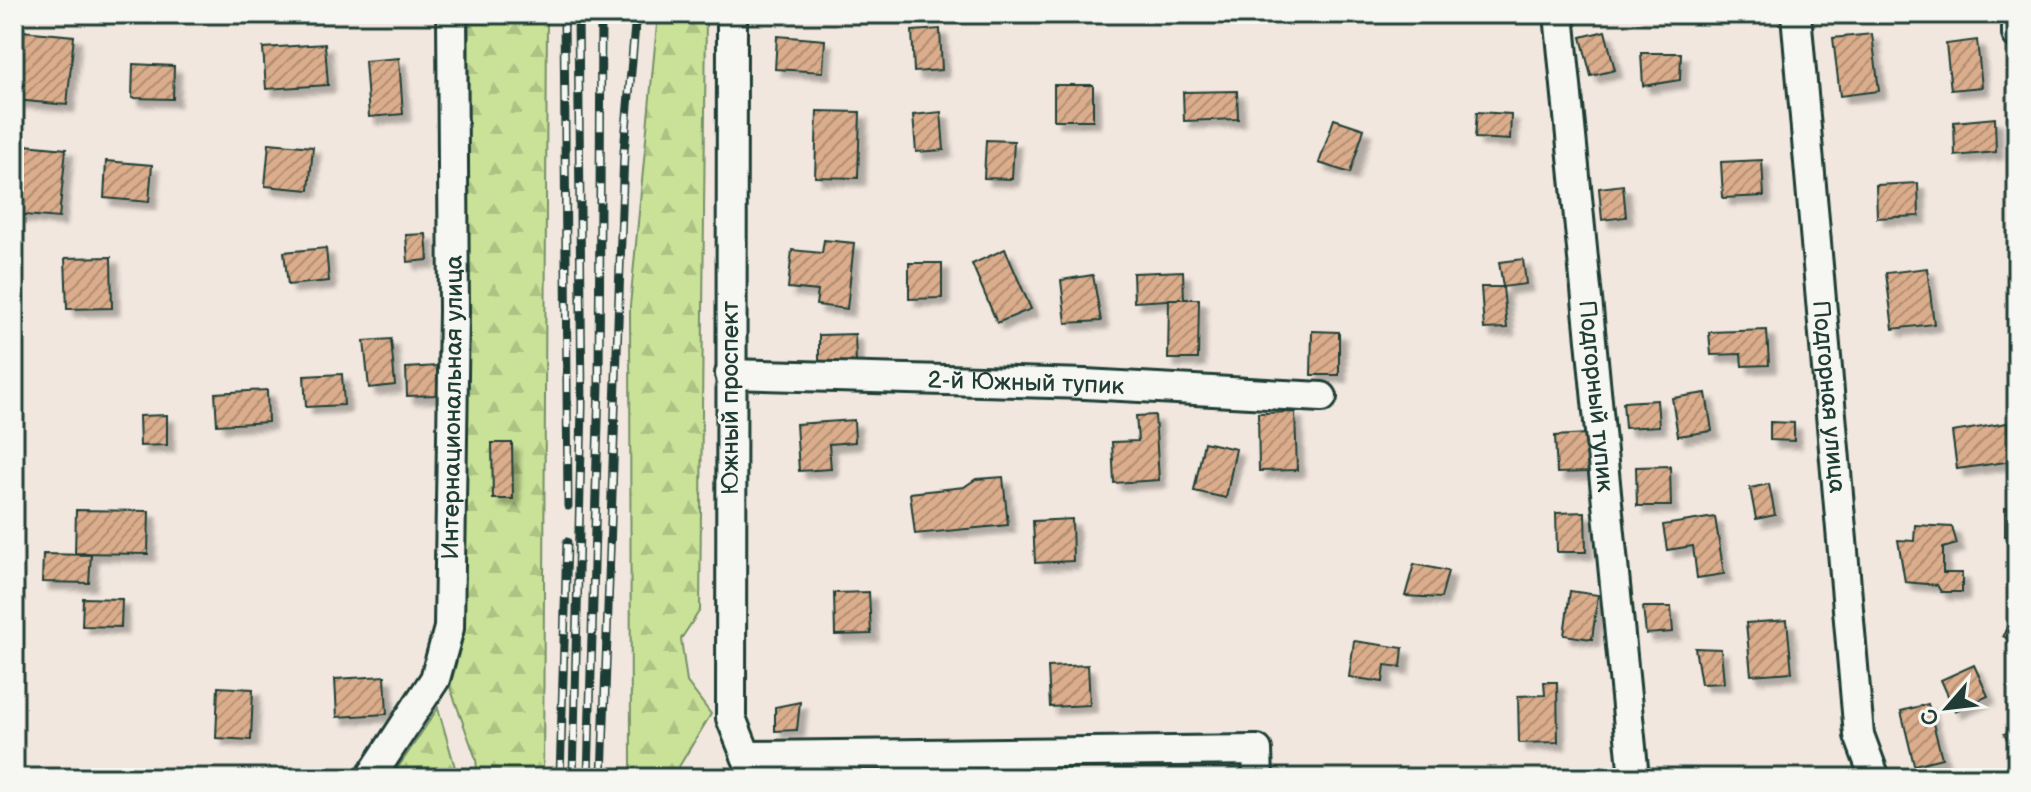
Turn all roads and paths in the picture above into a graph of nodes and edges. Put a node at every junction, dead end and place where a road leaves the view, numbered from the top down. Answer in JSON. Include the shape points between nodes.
{"nodes":[{"id":1,"x":452,"y":14,"type":"edge"},
{"id":2,"x":732,"y":14,"type":"edge"},
{"id":3,"x":1559,"y":14,"type":"edge"},
{"id":4,"x":1796,"y":14,"type":"edge"},
{"id":5,"x":2017,"y":14,"type":"edge"},
{"id":6,"x":2017,"y":34,"type":"edge"},
{"id":7,"x":730,"y":374,"type":"junction"},
{"id":8,"x":1322,"y":397,"type":"dead end"},
{"id":9,"x":751,"y":767,"type":"edge"},
{"id":10,"x":370,"y":778,"type":"edge"},
{"id":11,"x":1258,"y":778,"type":"edge"},
{"id":12,"x":1634,"y":778,"type":"edge"},
{"id":13,"x":1875,"y":778,"type":"edge"}],
"edges":[{"from":1,"to":10,"type":"street","name":"Интернациональная улица","via":[[449,628],[435,679]]},
{"from":2,"to":7,"type":"street","name":"Южный проспект"},
{"from":3,"to":12,"type":"street","name":"Подгорный тупик"},
{"from":4,"to":13,"type":"street","name":"Подгорная улица","via":[[1859,735]]},
{"from":5,"to":6,"type":"street"},
{"from":7,"to":8,"type":"street","name":"2-й Южный тупик"},
{"from":7,"to":9,"type":"street","name":"Южный проспект","via":[[731,718]]},
{"from":9,"to":11,"type":"street","via":[[1257,750]]}]}
